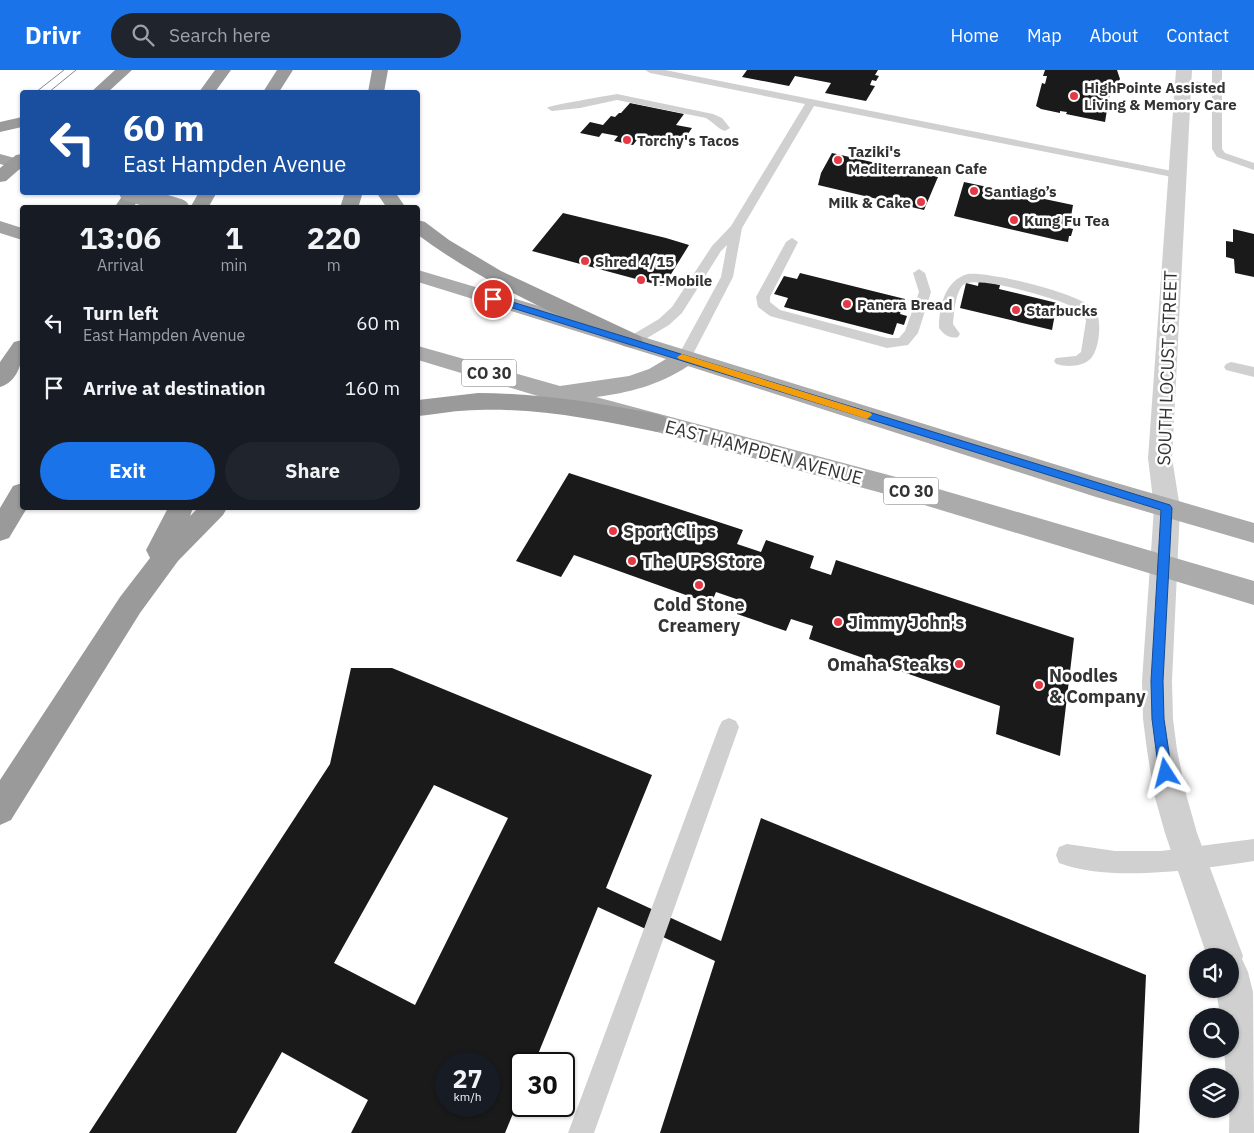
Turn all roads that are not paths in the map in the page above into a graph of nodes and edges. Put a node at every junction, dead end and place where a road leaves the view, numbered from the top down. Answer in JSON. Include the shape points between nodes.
{"nodes":[{"id":1,"x":223,"y":70,"type":"edge"},
{"id":2,"x":285,"y":70,"type":"edge"},
{"id":3,"x":380,"y":70,"type":"edge"},
{"id":4,"x":650,"y":70,"type":"edge"},
{"id":5,"x":1217,"y":70,"type":"edge"},
{"id":6,"x":119,"y":75,"type":"edge"},
{"id":7,"x":1184,"y":76,"type":"edge"},
{"id":8,"x":1217,"y":88,"type":"junction"},
{"id":9,"x":93,"y":90,"type":"edge"},
{"id":10,"x":101,"y":90,"type":"edge"},
{"id":11,"x":208,"y":90,"type":"edge"},
{"id":12,"x":272,"y":90,"type":"edge"},
{"id":13,"x":376,"y":90,"type":"edge"},
{"id":14,"x":811,"y":103,"type":"junction"},
{"id":15,"x":552,"y":108,"type":"dead end"},
{"id":16,"x":20,"y":122,"type":"edge"},
{"id":17,"x":0,"y":127,"type":"edge"},
{"id":18,"x":725,"y":128,"type":"dead end"},
{"id":19,"x":16,"y":162,"type":"edge"},
{"id":20,"x":1254,"y":167,"type":"edge"},
{"id":21,"x":1178,"y":175,"type":"junction"},
{"id":22,"x":0,"y":177,"type":"edge"},
{"id":23,"x":138,"y":195,"type":"edge"},
{"id":24,"x":170,"y":205,"type":"edge"},
{"id":25,"x":0,"y":227,"type":"edge"},
{"id":26,"x":420,"y":228,"type":"edge"},
{"id":27,"x":736,"y":228,"type":"junction"},
{"id":28,"x":20,"y":233,"type":"edge"},
{"id":29,"x":792,"y":242,"type":"dead end"},
{"id":30,"x":919,"y":273,"type":"dead end"},
{"id":31,"x":420,"y":277,"type":"edge"},
{"id":32,"x":953,"y":334,"type":"dead end"},
{"id":33,"x":632,"y":341,"type":"junction"},
{"id":34,"x":20,"y":350,"type":"edge"},
{"id":35,"x":420,"y":354,"type":"edge"},
{"id":36,"x":684,"y":358,"type":"junction"},
{"id":37,"x":1061,"y":362,"type":"dead end"},
{"id":38,"x":1231,"y":367,"type":"dead end"},
{"id":39,"x":1254,"y":372,"type":"edge"},
{"id":40,"x":0,"y":379,"type":"edge"},
{"id":41,"x":558,"y":394,"type":"junction"},
{"id":42,"x":420,"y":408,"type":"edge"},
{"id":43,"x":657,"y":423,"type":"junction"},
{"id":44,"x":20,"y":496,"type":"edge"},
{"id":45,"x":1167,"y":508,"type":"junction"},
{"id":46,"x":180,"y":510,"type":"edge"},
{"id":47,"x":212,"y":510,"type":"edge"},
{"id":48,"x":0,"y":531,"type":"edge"},
{"id":49,"x":1254,"y":533,"type":"edge"},
{"id":50,"x":1164,"y":566,"type":"junction"},
{"id":51,"x":1254,"y":593,"type":"edge"},
{"id":52,"x":130,"y":604,"type":"junction"},
{"id":53,"x":729,"y":727,"type":"dead end"},
{"id":54,"x":0,"y":809,"type":"edge"},
{"id":55,"x":1254,"y":850,"type":"edge"},
{"id":56,"x":1067,"y":855,"type":"dead end"},
{"id":57,"x":1191,"y":861,"type":"junction"},
{"id":58,"x":1222,"y":948,"type":"edge"},
{"id":59,"x":1236,"y":998,"type":"edge"},
{"id":60,"x":581,"y":1133,"type":"edge"},
{"id":61,"x":1249,"y":1133,"type":"edge"}],
"edges":[{"from":1,"to":11,"type":"highway"},
{"from":2,"to":12,"type":"highway"},
{"from":3,"to":13,"type":"highway"},
{"from":4,"to":14,"type":"lane"},
{"from":5,"to":8,"type":"lane"},
{"from":6,"to":9,"type":"highway"},
{"from":6,"to":10,"type":"highway"},
{"from":7,"to":8,"type":"lane"},
{"from":7,"to":21,"type":"street","name":"SOUTH LOCUST STREET"},
{"from":8,"to":20,"type":"lane","via":[[1217,149],[1221,155]]},
{"from":14,"to":21,"type":"lane"},
{"from":14,"to":27,"type":"lane"},
{"from":15,"to":18,"type":"lane","via":[[617,97],[709,116]]},
{"from":16,"to":17,"type":"highway"},
{"from":19,"to":22,"type":"highway"},
{"from":21,"to":45,"type":"street","name":"SOUTH LOCUST STREET","via":[[1160,458]]},
{"from":23,"to":24,"type":"highway","bridge":true},
{"from":25,"to":28,"type":"highway"},
{"from":26,"to":33,"type":"highway","via":[[440,245],[491,275]]},
{"from":27,"to":33,"type":"lane","via":[[716,249],[677,310],[664,322]]},
{"from":27,"to":36,"type":"lane","via":[[727,277]]},
{"from":29,"to":30,"type":"lane","via":[[763,297],[763,304],[775,314],[879,342],[896,344],[903,342],[911,333],[924,292]]},
{"from":31,"to":33,"type":"main road"},
{"from":32,"to":37,"type":"lane","via":[[946,328],[945,320],[955,289],[966,278],[981,278],[1069,299],[1091,314],[1090,349],[1079,360]]},
{"from":33,"to":36,"type":"main road"},
{"from":34,"to":40,"type":"highway"},
{"from":35,"to":41,"type":"main road","name":"EAST HAMPDEN AVENUE","number":"CO 30"},
{"from":36,"to":41,"type":"main road","via":[[664,372],[640,382]]},
{"from":36,"to":45,"type":"main road"},
{"from":38,"to":39,"type":"lane"},
{"from":41,"to":43,"type":"main road","name":"EAST HAMPDEN AVENUE","number":"CO 30"},
{"from":42,"to":43,"type":"highway","via":[[524,402],[587,409]]},
{"from":43,"to":50,"type":"main road","name":"EAST HAMPDEN AVENUE","number":"CO 30","via":[[911,491]]},
{"from":44,"to":48,"type":"highway"},
{"from":45,"to":49,"type":"main road"},
{"from":45,"to":50,"type":"street","name":"SOUTH LOCUST STREET"},
{"from":46,"to":52,"type":"highway"},
{"from":47,"to":52,"type":"highway","via":[[169,553]]},
{"from":50,"to":51,"type":"main road","name":"EAST HAMPDEN AVENUE","number":"CO 30"},
{"from":50,"to":57,"type":"street","name":"SOUTH LOCUST STREET","via":[[1158,719],[1170,794]]},
{"from":52,"to":54,"type":"highway"},
{"from":53,"to":60,"type":"lane"},
{"from":55,"to":57,"type":"lane"},
{"from":56,"to":57,"type":"lane","via":[[1124,863]]},
{"from":57,"to":58,"type":"street","name":"SOUTH LOCUST STREET"},
{"from":59,"to":61,"type":"street"}]}
